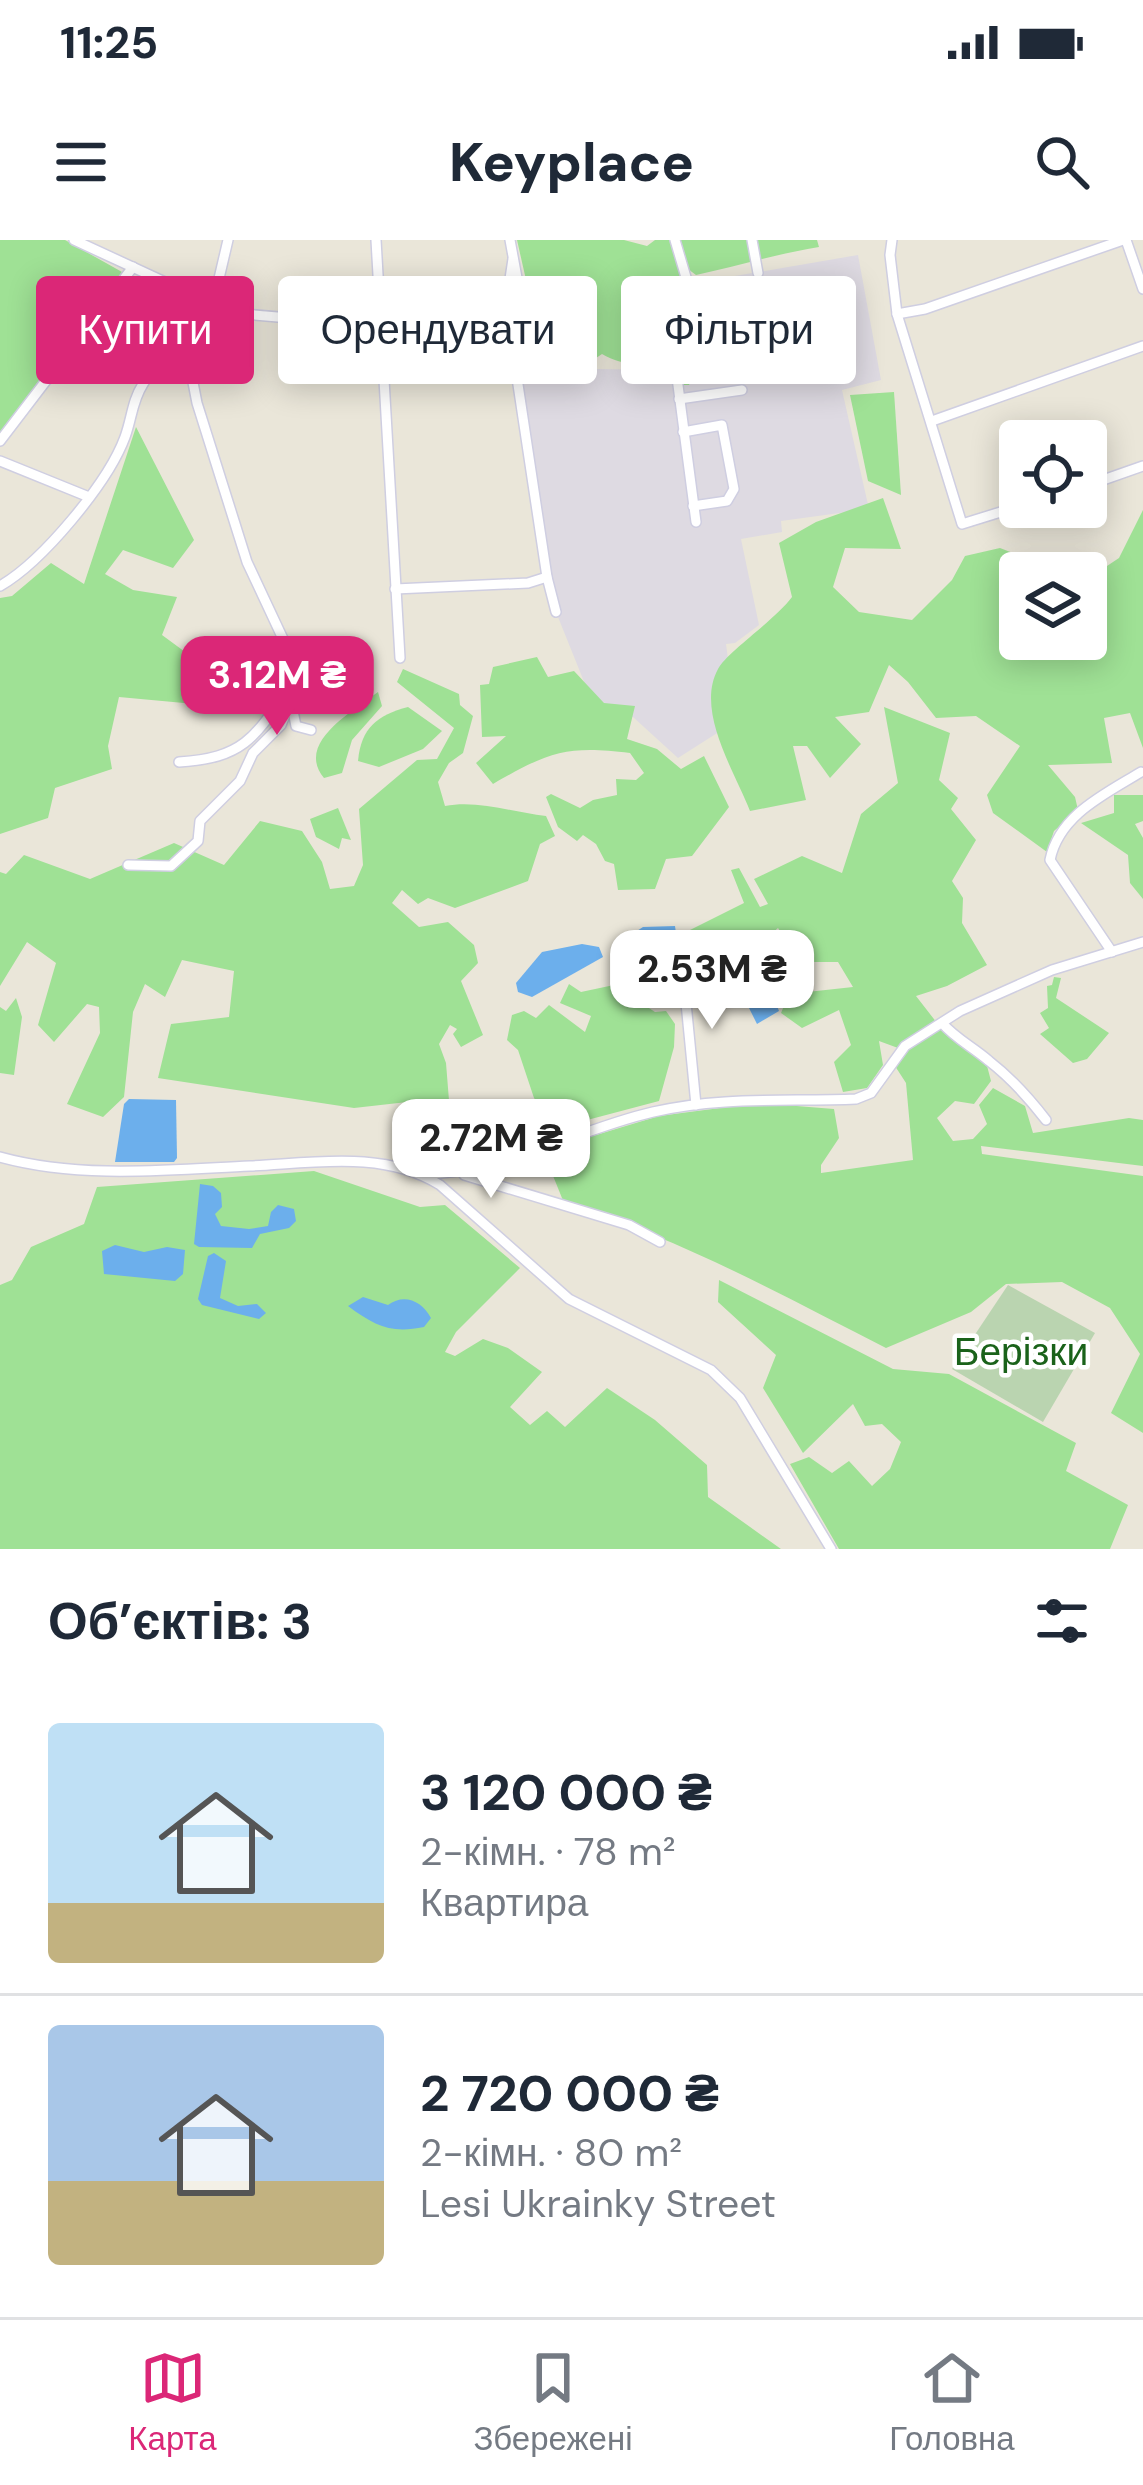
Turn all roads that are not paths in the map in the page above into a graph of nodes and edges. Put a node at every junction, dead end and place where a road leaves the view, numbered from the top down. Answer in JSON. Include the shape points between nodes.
{"nodes":[{"id":1,"x":74,"y":240,"type":"edge"},
{"id":2,"x":228,"y":240,"type":"edge"},
{"id":3,"x":376,"y":240,"type":"edge"},
{"id":4,"x":510,"y":240,"type":"edge"},
{"id":5,"x":675,"y":240,"type":"edge"},
{"id":6,"x":752,"y":240,"type":"edge"},
{"id":7,"x":892,"y":240,"type":"edge"},
{"id":8,"x":1125,"y":240,"type":"edge"},
{"id":9,"x":513,"y":259,"type":"junction"},
{"id":10,"x":133,"y":266,"type":"junction"},
{"id":11,"x":758,"y":273,"type":"dead end"},
{"id":12,"x":154,"y":276,"type":"edge"},
{"id":13,"x":220,"y":276,"type":"edge"},
{"id":14,"x":379,"y":276,"type":"edge"},
{"id":15,"x":515,"y":276,"type":"edge"},
{"id":16,"x":686,"y":276,"type":"edge"},
{"id":17,"x":1143,"y":289,"type":"edge"},
{"id":18,"x":897,"y":314,"type":"junction"},
{"id":19,"x":1143,"y":346,"type":"edge"},
{"id":20,"x":142,"y":384,"type":"edge"},
{"id":21,"x":195,"y":384,"type":"edge"},
{"id":22,"x":386,"y":384,"type":"edge"},
{"id":23,"x":678,"y":384,"type":"edge"},
{"id":24,"x":742,"y":390,"type":"dead end"},
{"id":25,"x":679,"y":398,"type":"junction"},
{"id":26,"x":932,"y":421,"type":"junction"},
{"id":27,"x":683,"y":432,"type":"junction"},
{"id":28,"x":0,"y":441,"type":"edge"},
{"id":29,"x":0,"y":461,"type":"edge"},
{"id":30,"x":1143,"y":466,"type":"edge"},
{"id":31,"x":1107,"y":479,"type":"edge"},
{"id":32,"x":89,"y":496,"type":"junction"},
{"id":33,"x":693,"y":506,"type":"junction"},
{"id":34,"x":999,"y":513,"type":"edge"},
{"id":35,"x":696,"y":522,"type":"dead end"},
{"id":36,"x":547,"y":577,"type":"junction"},
{"id":37,"x":0,"y":586,"type":"edge"},
{"id":38,"x":395,"y":589,"type":"junction"},
{"id":39,"x":556,"y":612,"type":"dead end"},
{"id":40,"x":400,"y":658,"type":"dead end"},
{"id":41,"x":292,"y":682,"type":"junction"},
{"id":42,"x":291,"y":701,"type":"junction"},
{"id":43,"x":311,"y":730,"type":"dead end"},
{"id":44,"x":179,"y":762,"type":"dead end"},
{"id":45,"x":1141,"y":772,"type":"edge"},
{"id":46,"x":128,"y":865,"type":"dead end"},
{"id":47,"x":1143,"y":941,"type":"edge"},
{"id":48,"x":1112,"y":952,"type":"junction"},
{"id":49,"x":734,"y":965,"type":"dead end"},
{"id":50,"x":942,"y":1023,"type":"junction"},
{"id":51,"x":697,"y":1105,"type":"junction"},
{"id":52,"x":1046,"y":1120,"type":"dead end"},
{"id":53,"x":0,"y":1157,"type":"edge"},
{"id":54,"x":455,"y":1173,"type":"junction"},
{"id":55,"x":422,"y":1174,"type":"junction"},
{"id":56,"x":444,"y":1189,"type":"junction"},
{"id":57,"x":660,"y":1242,"type":"dead end"},
{"id":58,"x":831,"y":1549,"type":"edge"}],
"edges":[{"from":1,"to":10,"type":"street"},
{"from":2,"to":13,"type":"street"},
{"from":3,"to":14,"type":"street"},
{"from":4,"to":9,"type":"street"},
{"from":5,"to":16,"type":"street"},
{"from":6,"to":11,"type":"street"},
{"from":7,"to":18,"type":"street"},
{"from":8,"to":17,"type":"street"},
{"from":8,"to":18,"type":"street"},
{"from":9,"to":15,"type":"street"},
{"from":9,"to":36,"type":"street","via":[[506,305]]},
{"from":10,"to":12,"type":"street"},
{"from":10,"to":28,"type":"street"},
{"from":18,"to":26,"type":"street"},
{"from":19,"to":26,"type":"street"},
{"from":20,"to":32,"type":"street","via":[[126,435]]},
{"from":21,"to":41,"type":"street"},
{"from":22,"to":38,"type":"street"},
{"from":23,"to":25,"type":"street"},
{"from":24,"to":25,"type":"street"},
{"from":25,"to":27,"type":"street"},
{"from":26,"to":34,"type":"street","via":[[962,524]]},
{"from":27,"to":33,"type":"street"},
{"from":27,"to":33,"type":"street","via":[[722,425],[734,488],[727,501]]},
{"from":29,"to":32,"type":"street"},
{"from":30,"to":31,"type":"street"},
{"from":32,"to":37,"type":"street","via":[[22,573]]},
{"from":33,"to":35,"type":"street"},
{"from":36,"to":38,"type":"street"},
{"from":36,"to":39,"type":"street"},
{"from":38,"to":40,"type":"street"},
{"from":41,"to":42,"type":"street"},
{"from":41,"to":44,"type":"street","via":[[232,753]]},
{"from":42,"to":43,"type":"street","via":[[296,726]]},
{"from":42,"to":46,"type":"street","via":[[240,781],[200,821],[198,841],[171,866]]},
{"from":45,"to":48,"type":"street","via":[[1084,807],[1057,835],[1050,860]]},
{"from":47,"to":48,"type":"street"},
{"from":48,"to":50,"type":"street","via":[[997,992]]},
{"from":49,"to":51,"type":"street","via":[[682,962]]},
{"from":50,"to":51,"type":"street","via":[[905,1046],[872,1093],[856,1100]]},
{"from":50,"to":52,"type":"street"},
{"from":51,"to":54,"type":"street"},
{"from":53,"to":55,"type":"street","via":[[65,1171],[330,1162],[389,1163]]},
{"from":54,"to":55,"type":"street"},
{"from":54,"to":56,"type":"street"},
{"from":54,"to":57,"type":"street","via":[[629,1225]]},
{"from":55,"to":56,"type":"street"},
{"from":56,"to":58,"type":"street","via":[[569,1299],[711,1370],[740,1398]]}]}
